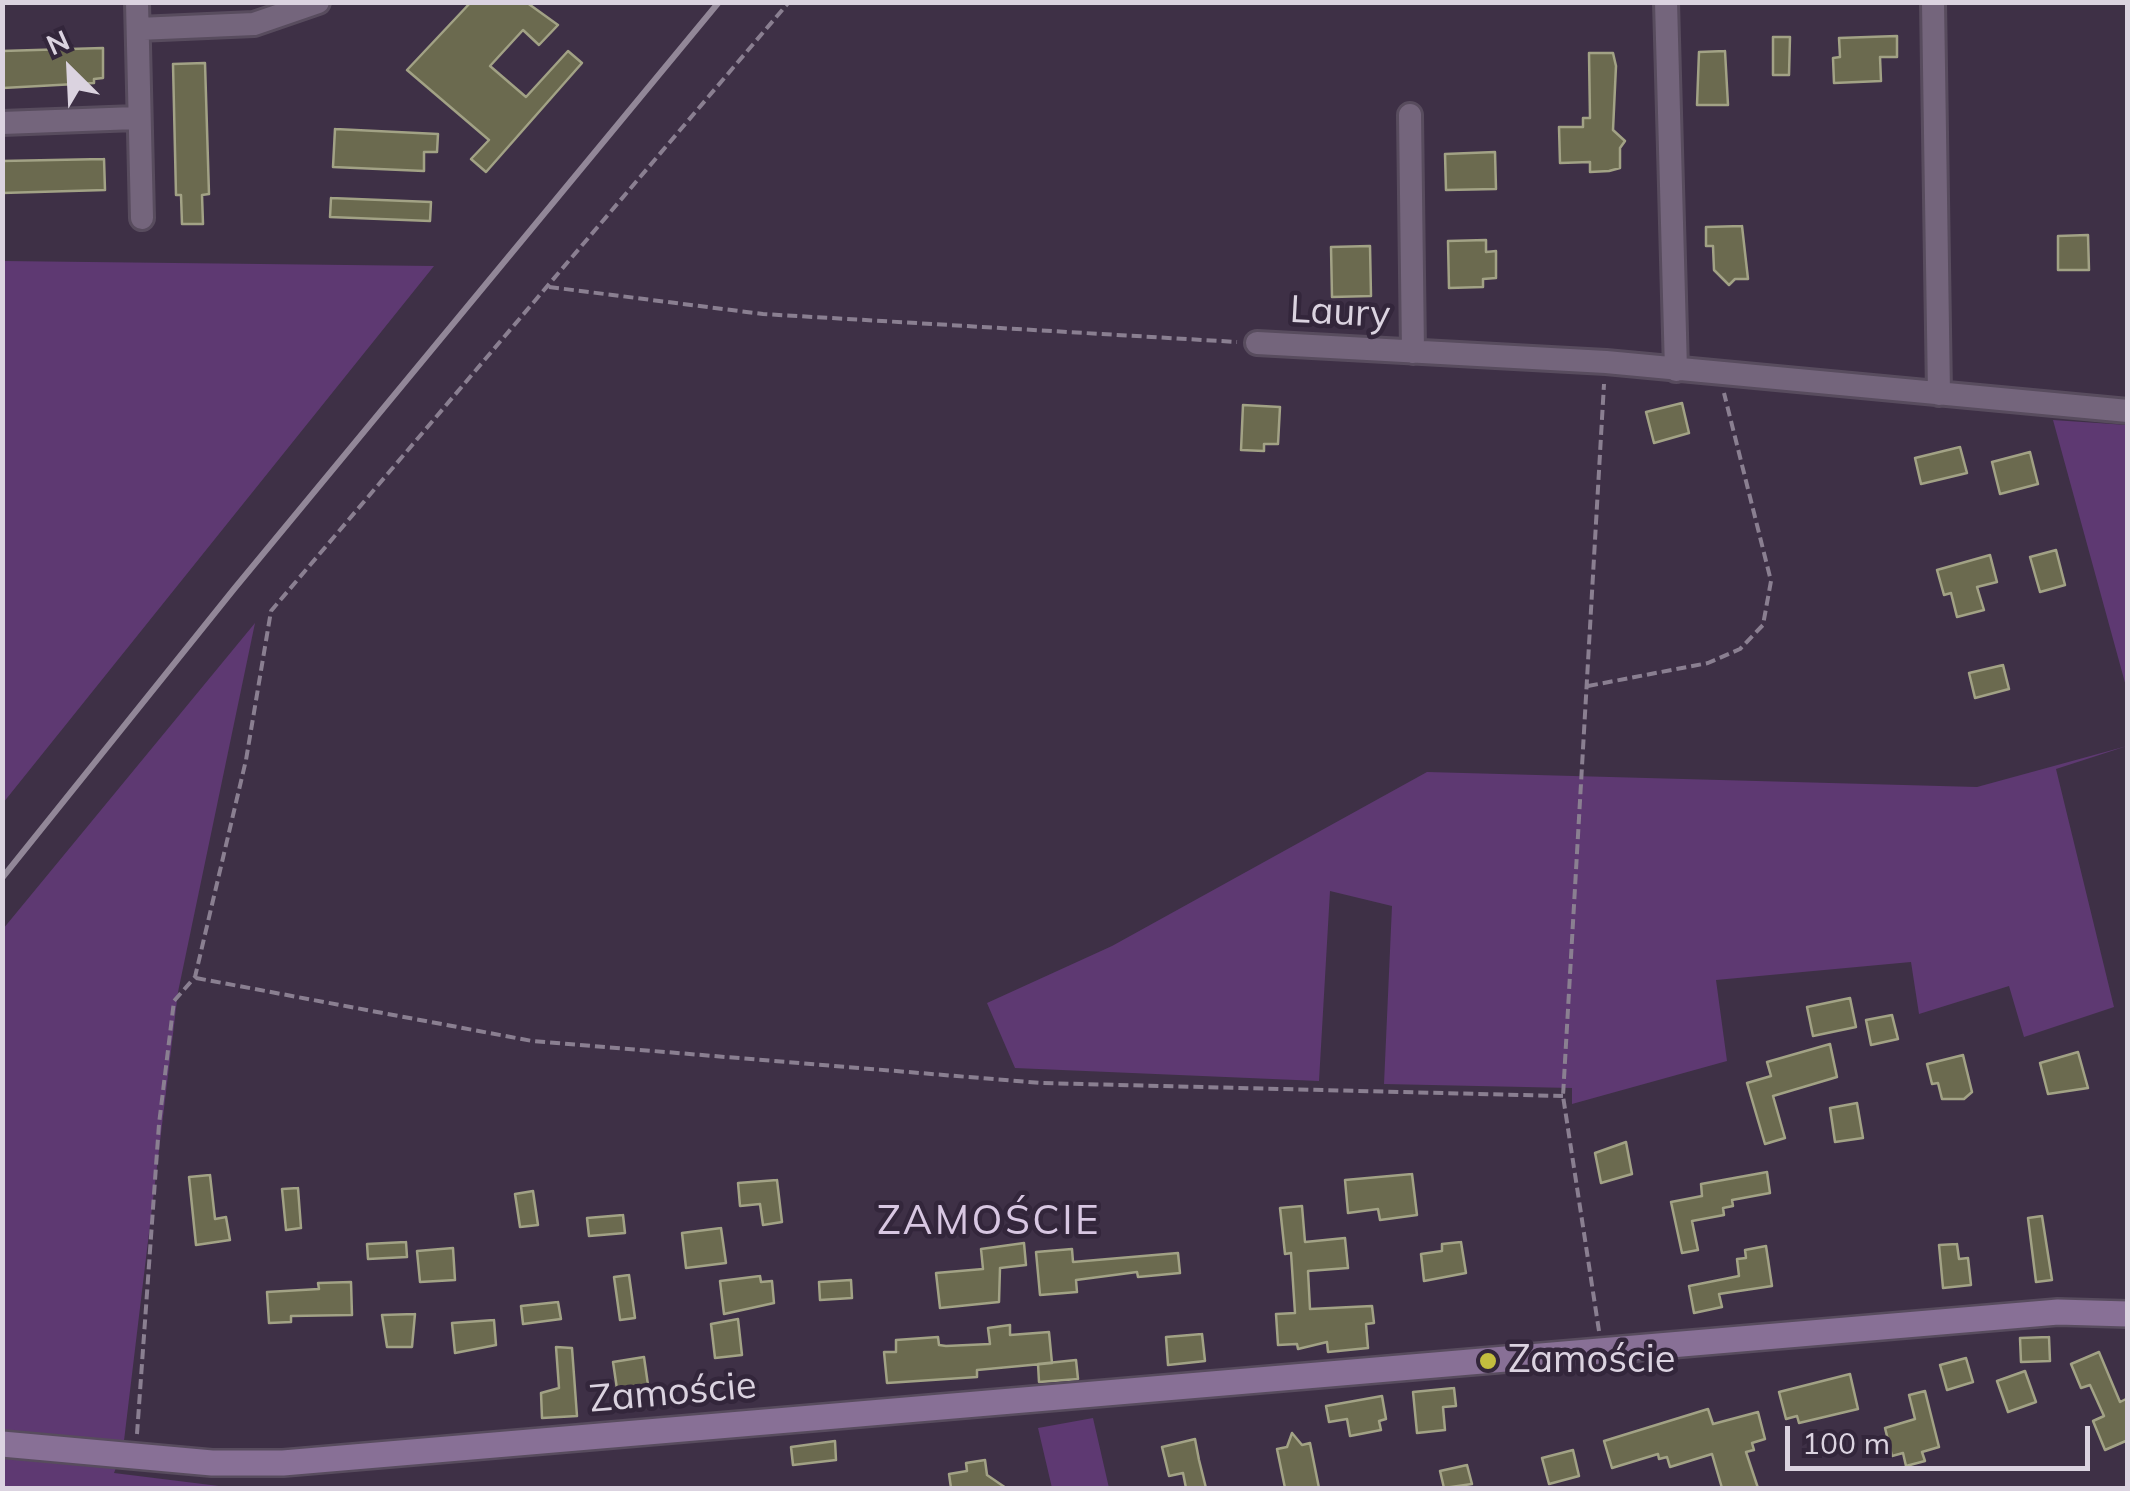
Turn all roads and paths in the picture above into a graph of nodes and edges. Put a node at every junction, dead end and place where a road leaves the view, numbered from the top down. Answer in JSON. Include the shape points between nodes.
{"nodes":[{"id":1,"x":137,"y":2,"type":"edge"},
{"id":2,"x":318,"y":2,"type":"edge"},
{"id":3,"x":790,"y":2,"type":"edge"},
{"id":4,"x":1666,"y":2,"type":"edge"},
{"id":5,"x":1934,"y":2,"type":"edge"},
{"id":6,"x":138,"y":28,"type":"junction"},
{"id":7,"x":1410,"y":115,"type":"dead end"},
{"id":8,"x":136,"y":118,"type":"junction"},
{"id":9,"x":2,"y":123,"type":"edge"},
{"id":10,"x":142,"y":218,"type":"dead end"},
{"id":11,"x":548,"y":287,"type":"junction"},
{"id":12,"x":1257,"y":343,"type":"joint"},
{"id":13,"x":1412,"y":352,"type":"junction"},
{"id":14,"x":1606,"y":362,"type":"junction"},
{"id":15,"x":1676,"y":370,"type":"junction"},
{"id":16,"x":1719,"y":374,"type":"junction"},
{"id":17,"x":1939,"y":394,"type":"junction"},
{"id":18,"x":2128,"y":411,"type":"edge"},
{"id":19,"x":1588,"y":686,"type":"junction"},
{"id":20,"x":195,"y":978,"type":"junction"},
{"id":21,"x":1563,"y":1096,"type":"junction"},
{"id":22,"x":2128,"y":1314,"type":"edge"},
{"id":23,"x":1602,"y":1350,"type":"junction"},
{"id":24,"x":2,"y":1444,"type":"edge"},
{"id":25,"x":136,"y":1457,"type":"junction"}],
"edges":[{"from":1,"to":6,"type":"street"},
{"from":2,"to":6,"type":"street","via":[[254,24]]},
{"from":3,"to":11,"type":"path"},
{"from":4,"to":15,"type":"street"},
{"from":5,"to":17,"type":"street"},
{"from":6,"to":8,"type":"street"},
{"from":7,"to":13,"type":"street"},
{"from":8,"to":9,"type":"street"},
{"from":8,"to":10,"type":"street"},
{"from":11,"to":12,"type":"path","name":"Laury","via":[[763,314]]},
{"from":11,"to":20,"type":"path","via":[[271,611],[246,760]]},
{"from":12,"to":13,"type":"street","name":"Laury"},
{"from":13,"to":14,"type":"street","name":"Laury"},
{"from":14,"to":15,"type":"street","name":"Laury"},
{"from":14,"to":19,"type":"path"},
{"from":15,"to":16,"type":"street","name":"Laury"},
{"from":16,"to":17,"type":"street","name":"Laury"},
{"from":16,"to":19,"type":"path","via":[[1771,580],[1763,625],[1740,650],[1708,663]]},
{"from":17,"to":18,"type":"street","name":"Laury"},
{"from":19,"to":21,"type":"path"},
{"from":20,"to":21,"type":"path","via":[[552,1042],[1041,1082]]},
{"from":20,"to":25,"type":"path","via":[[174,1000],[163,1088]]},
{"from":21,"to":23,"type":"path"},
{"from":22,"to":23,"type":"street","name":"Zamoście","via":[[2058,1312]]},
{"from":23,"to":25,"type":"street","name":"Zamoście","via":[[283,1463]]},
{"from":24,"to":25,"type":"street","name":"Zamoście"}]}
